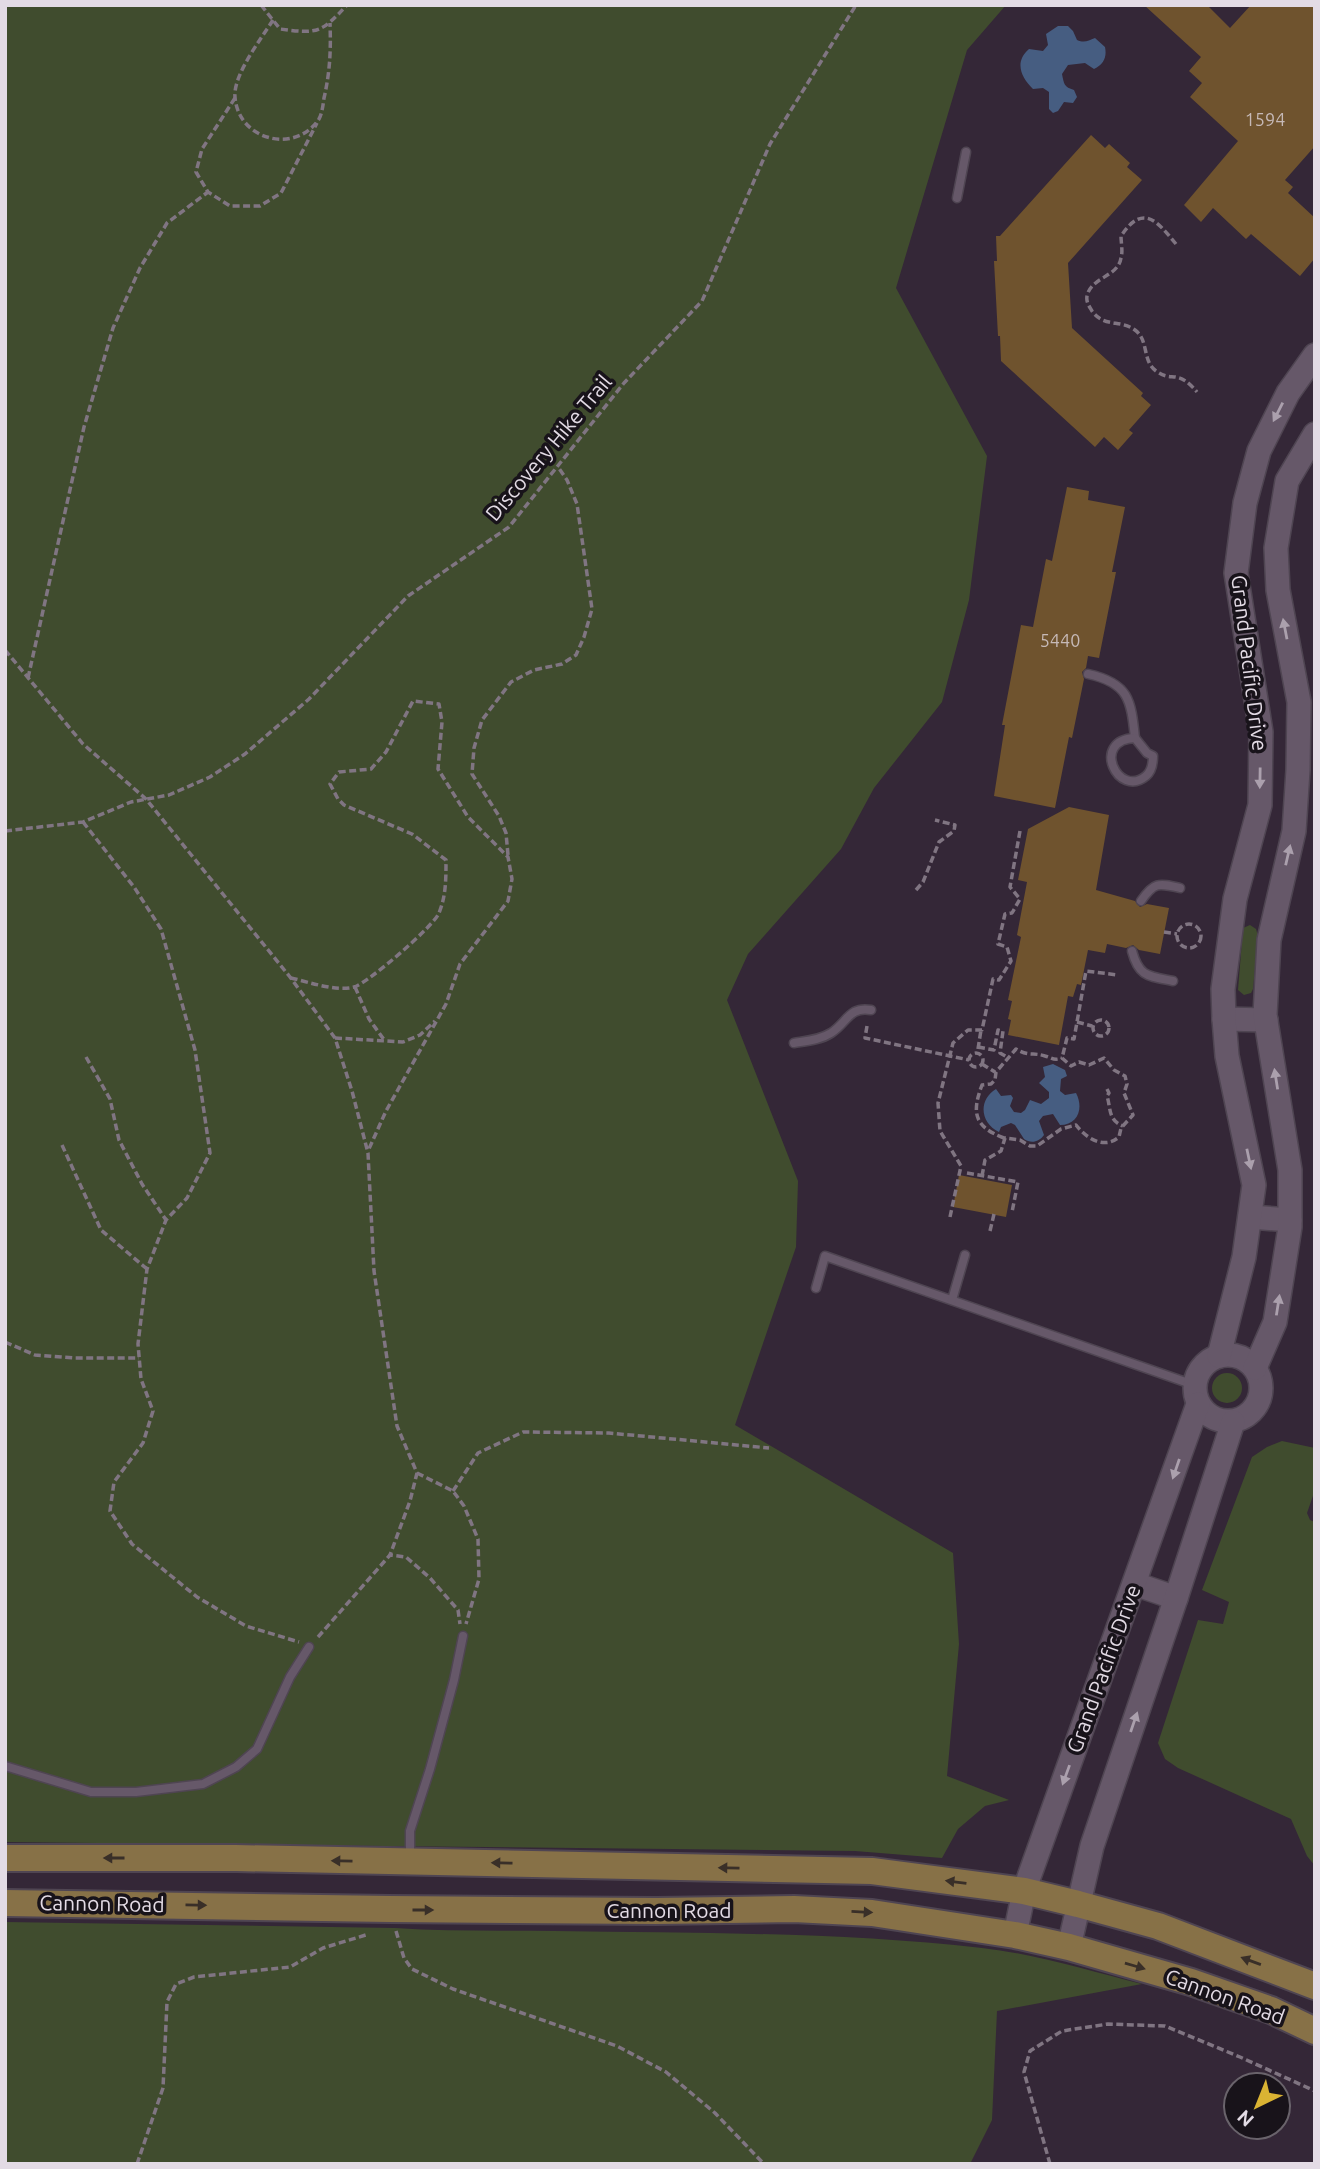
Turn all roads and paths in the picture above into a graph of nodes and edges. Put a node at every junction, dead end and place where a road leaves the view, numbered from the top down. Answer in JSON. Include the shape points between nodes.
{"nodes":[{"id":1,"x":261,"y":5,"type":"edge"},
{"id":2,"x":347,"y":5,"type":"edge"},
{"id":3,"x":856,"y":5,"type":"edge"},
{"id":4,"x":273,"y":20,"type":"junction"},
{"id":5,"x":330,"y":23,"type":"junction"},
{"id":6,"x":235,"y":97,"type":"junction"},
{"id":7,"x":320,"y":118,"type":"junction"},
{"id":8,"x":966,"y":152,"type":"dead end"},
{"id":9,"x":208,"y":192,"type":"junction"},
{"id":10,"x":957,"y":198,"type":"dead end"},
{"id":11,"x":1176,"y":244,"type":"dead end"},
{"id":12,"x":1315,"y":355,"type":"edge"},
{"id":13,"x":1197,"y":392,"type":"dead end"},
{"id":14,"x":1315,"y":434,"type":"edge"},
{"id":15,"x":558,"y":466,"type":"junction"},
{"id":16,"x":5,"y":650,"type":"edge"},
{"id":17,"x":1088,"y":674,"type":"dead end"},
{"id":18,"x":28,"y":678,"type":"junction"},
{"id":19,"x":1135,"y":738,"type":"junction"},
{"id":20,"x":146,"y":799,"type":"junction"},
{"id":21,"x":935,"y":820,"type":"dead end"},
{"id":22,"x":83,"y":822,"type":"junction"},
{"id":23,"x":5,"y":831,"type":"edge"},
{"id":24,"x":1020,"y":831,"type":"dead end"},
{"id":25,"x":508,"y":857,"type":"junction"},
{"id":26,"x":1180,"y":888,"type":"dead end"},
{"id":27,"x":916,"y":890,"type":"dead end"},
{"id":28,"x":1141,"y":901,"type":"dead end"},
{"id":29,"x":1164,"y":932,"type":"dead end"},
{"id":30,"x":1177,"y":934,"type":"junction"},
{"id":31,"x":1132,"y":951,"type":"dead end"},
{"id":32,"x":1118,"y":975,"type":"dead end"},
{"id":33,"x":290,"y":977,"type":"junction"},
{"id":34,"x":1173,"y":981,"type":"dead end"},
{"id":35,"x":355,"y":987,"type":"junction"},
{"id":36,"x":871,"y":1010,"type":"dead end"},
{"id":37,"x":438,"y":1018,"type":"junction"},
{"id":38,"x":1224,"y":1019,"type":"junction"},
{"id":39,"x":1266,"y":1020,"type":"junction"},
{"id":40,"x":1077,"y":1023,"type":"junction"},
{"id":41,"x":867,"y":1026,"type":"dead end"},
{"id":42,"x":1093,"y":1026,"type":"junction"},
{"id":43,"x":981,"y":1030,"type":"junction"},
{"id":44,"x":335,"y":1038,"type":"junction"},
{"id":45,"x":385,"y":1041,"type":"junction"},
{"id":46,"x":794,"y":1043,"type":"dead end"},
{"id":47,"x":978,"y":1047,"type":"junction"},
{"id":48,"x":978,"y":1053,"type":"junction"},
{"id":49,"x":948,"y":1055,"type":"junction"},
{"id":50,"x":86,"y":1057,"type":"dead end"},
{"id":51,"x":1009,"y":1058,"type":"junction"},
{"id":52,"x":1062,"y":1058,"type":"junction"},
{"id":53,"x":969,"y":1060,"type":"junction"},
{"id":54,"x":982,"y":1064,"type":"junction"},
{"id":55,"x":996,"y":1072,"type":"junction"},
{"id":56,"x":1107,"y":1089,"type":"dead end"},
{"id":57,"x":1123,"y":1126,"type":"junction"},
{"id":58,"x":1005,"y":1138,"type":"junction"},
{"id":59,"x":62,"y":1145,"type":"dead end"},
{"id":60,"x":368,"y":1153,"type":"junction"},
{"id":61,"x":968,"y":1173,"type":"dead end"},
{"id":62,"x":982,"y":1175,"type":"junction"},
{"id":63,"x":1012,"y":1212,"type":"dead end"},
{"id":64,"x":994,"y":1214,"type":"dead end"},
{"id":65,"x":950,"y":1217,"type":"dead end"},
{"id":66,"x":1250,"y":1217,"type":"junction"},
{"id":67,"x":166,"y":1220,"type":"junction"},
{"id":68,"x":1290,"y":1220,"type":"junction"},
{"id":69,"x":990,"y":1231,"type":"dead end"},
{"id":70,"x":965,"y":1255,"type":"dead end"},
{"id":71,"x":147,"y":1269,"type":"junction"},
{"id":72,"x":816,"y":1288,"type":"dead end"},
{"id":73,"x":952,"y":1300,"type":"junction"},
{"id":74,"x":5,"y":1342,"type":"edge"},
{"id":75,"x":1219,"y":1356,"type":"junction"},
{"id":76,"x":139,"y":1358,"type":"junction"},
{"id":77,"x":1255,"y":1368,"type":"junction"},
{"id":78,"x":1196,"y":1395,"type":"junction"},
{"id":79,"x":1233,"y":1422,"type":"junction"},
{"id":80,"x":769,"y":1448,"type":"dead end"},
{"id":81,"x":417,"y":1473,"type":"junction"},
{"id":82,"x":453,"y":1491,"type":"junction"},
{"id":83,"x":390,"y":1555,"type":"junction"},
{"id":84,"x":1135,"y":1584,"type":"junction"},
{"id":85,"x":1177,"y":1598,"type":"junction"},
{"id":86,"x":463,"y":1636,"type":"junction"},
{"id":87,"x":309,"y":1647,"type":"junction"},
{"id":88,"x":5,"y":1766,"type":"edge"},
{"id":89,"x":5,"y":1858,"type":"edge"},
{"id":90,"x":410,"y":1862,"type":"junction"},
{"id":91,"x":1024,"y":1891,"type":"junction"},
{"id":92,"x":5,"y":1903,"type":"edge"},
{"id":93,"x":1078,"y":1904,"type":"junction"},
{"id":94,"x":385,"y":1930,"type":"dead end"},
{"id":95,"x":375,"y":1932,"type":"dead end"},
{"id":96,"x":1015,"y":1935,"type":"junction"},
{"id":97,"x":1069,"y":1947,"type":"junction"},
{"id":98,"x":1315,"y":1986,"type":"edge"},
{"id":99,"x":1315,"y":2031,"type":"edge"},
{"id":100,"x":1315,"y":2091,"type":"edge"},
{"id":101,"x":137,"y":2164,"type":"edge"},
{"id":102,"x":764,"y":2164,"type":"edge"},
{"id":103,"x":1050,"y":2164,"type":"edge"}],
"edges":[{"from":1,"to":4,"type":"path"},
{"from":2,"to":5,"type":"path"},
{"from":3,"to":15,"type":"path","name":"Discovery Hike Trail","via":[[770,144],[702,301],[624,383]]},
{"from":4,"to":5,"type":"path","via":[[280,29],[310,33]]},
{"from":4,"to":6,"type":"path","via":[[237,81]]},
{"from":5,"to":7,"type":"path","via":[[331,67]]},
{"from":6,"to":7,"type":"path","via":[[242,119],[260,136],[278,140],[303,135]]},
{"from":6,"to":9,"type":"path","via":[[202,149],[196,172]]},
{"from":7,"to":9,"type":"path","via":[[281,192],[270,200],[260,206],[230,206]]},
{"from":8,"to":10,"type":"lane"},
{"from":9,"to":18,"type":"path","via":[[167,223],[113,328],[84,426]]},
{"from":11,"to":13,"type":"path","via":[[1153,219],[1135,219],[1121,236],[1116,269],[1098,280],[1087,302],[1107,324],[1136,330],[1143,338],[1149,365],[1156,371],[1180,376]]},
{"from":12,"to":38,"type":"street","name":"Grand Pacific Drive","one_way":true,"via":[[1288,393],[1259,451],[1245,503],[1236,573],[1261,733],[1260,804],[1235,899],[1223,989]]},
{"from":39,"to":14,"type":"street","name":"Grand Pacific Drive","one_way":true,"via":[[1269,940],[1294,831],[1298,756],[1299,702],[1278,590],[1276,548],[1287,481]]},
{"from":15,"to":20,"type":"path","name":"Discovery Hike Trail","via":[[509,527],[408,596],[309,699],[245,754],[210,777],[169,795]]},
{"from":15,"to":25,"type":"path","via":[[577,504],[592,609],[576,655],[511,682],[482,720],[472,774],[499,816]]},
{"from":16,"to":18,"type":"path"},
{"from":17,"to":19,"type":"lane","via":[[1105,677],[1128,696]]},
{"from":18,"to":20,"type":"path","via":[[83,744]]},
{"from":19,"to":19,"type":"lane","via":[[1121,741],[1112,752],[1112,766],[1120,777],[1134,781],[1146,775],[1153,763],[1153,756]]},
{"from":20,"to":22,"type":"path","name":"Discovery Hike Trail"},
{"from":20,"to":33,"type":"path"},
{"from":21,"to":27,"type":"path","via":[[955,825],[954,831],[939,842]]},
{"from":22,"to":23,"type":"path","name":"Discovery Hike Trail"},
{"from":22,"to":67,"type":"path","via":[[161,929],[195,1050],[210,1153],[187,1198]]},
{"from":24,"to":43,"type":"path","via":[[1010,887],[1020,898],[1012,913],[1005,914],[998,944],[1007,947],[1010,961],[999,980],[993,979]]},
{"from":25,"to":35,"type":"path","via":[[468,817],[438,769],[439,704],[413,701],[386,752],[371,769],[339,772],[330,783],[344,805],[412,834],[446,860],[446,891],[439,916],[409,946]]},
{"from":25,"to":37,"type":"path","via":[[512,879],[508,901],[460,964]]},
{"from":26,"to":28,"type":"lane","via":[[1161,884],[1150,888]]},
{"from":29,"to":30,"type":"path"},
{"from":30,"to":30,"type":"path","via":[[1185,947],[1197,945],[1200,938],[1191,925]]},
{"from":31,"to":34,"type":"lane","via":[[1137,967],[1148,976]]},
{"from":32,"to":40,"type":"path","via":[[1086,971]]},
{"from":33,"to":35,"type":"path"},
{"from":33,"to":44,"type":"path"},
{"from":35,"to":45,"type":"path"},
{"from":36,"to":46,"type":"lane","via":[[851,1012],[826,1036]]},
{"from":37,"to":45,"type":"path","via":[[420,1035],[403,1042]]},
{"from":37,"to":60,"type":"path"},
{"from":38,"to":39,"type":"street"},
{"from":38,"to":66,"type":"street","name":"Grand Pacific Drive","one_way":true,"via":[[1227,1056],[1254,1185]]},
{"from":68,"to":39,"type":"street","name":"Grand Pacific Drive","one_way":true,"via":[[1290,1170]]},
{"from":40,"to":42,"type":"path"},
{"from":40,"to":52,"type":"path","via":[[1074,1039],[1067,1038]]},
{"from":41,"to":49,"type":"path","via":[[865,1038]]},
{"from":42,"to":42,"type":"path","via":[[1102,1020],[1108,1030],[1098,1035]]},
{"from":43,"to":47,"type":"path"},
{"from":43,"to":49,"type":"path","via":[[960,1035]]},
{"from":44,"to":45,"type":"path"},
{"from":44,"to":60,"type":"path"},
{"from":47,"to":48,"type":"path"},
{"from":47,"to":51,"type":"path","via":[[994,1050],[998,1030],[1003,1031],[1000,1053]]},
{"from":48,"to":53,"type":"path"},
{"from":48,"to":54,"type":"path"},
{"from":49,"to":53,"type":"path"},
{"from":49,"to":65,"type":"path","via":[[938,1117],[945,1142],[961,1166]]},
{"from":50,"to":67,"type":"path","via":[[110,1099],[119,1140]]},
{"from":51,"to":52,"type":"path","via":[[1016,1049]]},
{"from":51,"to":55,"type":"path"},
{"from":52,"to":57,"type":"path","via":[[1071,1066],[1104,1058],[1125,1076],[1124,1093],[1133,1115]]},
{"from":53,"to":54,"type":"path","via":[[974,1067]]},
{"from":54,"to":55,"type":"path"},
{"from":55,"to":58,"type":"path","via":[[992,1084],[982,1085],[977,1117],[986,1131]]},
{"from":56,"to":57,"type":"path","via":[[1112,1119]]},
{"from":57,"to":58,"type":"path","via":[[1119,1137],[1110,1142],[1091,1139],[1076,1125],[1061,1129],[1037,1146]]},
{"from":58,"to":62,"type":"path","via":[[1001,1151],[985,1160]]},
{"from":59,"to":71,"type":"path","via":[[102,1230]]},
{"from":60,"to":81,"type":"path","via":[[374,1271],[397,1426]]},
{"from":61,"to":62,"type":"path"},
{"from":62,"to":63,"type":"path","via":[[1018,1182]]},
{"from":64,"to":69,"type":"path"},
{"from":66,"to":68,"type":"street"},
{"from":66,"to":75,"type":"street","name":"Grand Pacific Drive"},
{"from":67,"to":71,"type":"path"},
{"from":77,"to":68,"type":"street","name":"Grand Pacific Drive","one_way":true,"via":[[1275,1322]]},
{"from":70,"to":73,"type":"lane"},
{"from":71,"to":76,"type":"path"},
{"from":72,"to":73,"type":"lane","via":[[825,1256]]},
{"from":73,"to":78,"type":"lane"},
{"from":74,"to":76,"type":"path","via":[[35,1355]]},
{"from":75,"to":77,"type":"street","via":[[1239,1357]]},
{"from":75,"to":78,"type":"street","via":[[1202,1367]]},
{"from":76,"to":87,"type":"path","via":[[153,1411],[143,1443],[114,1482],[110,1511],[132,1544],[197,1597],[246,1626]]},
{"from":77,"to":79,"type":"street","via":[[1261,1385],[1259,1402]]},
{"from":78,"to":79,"type":"street","via":[[1213,1419]]},
{"from":78,"to":84,"type":"street","name":"Grand Pacific Drive","one_way":true},
{"from":79,"to":85,"type":"street","name":"Grand Pacific Drive"},
{"from":80,"to":82,"type":"path","via":[[609,1433],[523,1432],[478,1453]]},
{"from":81,"to":82,"type":"path"},
{"from":81,"to":83,"type":"path"},
{"from":82,"to":86,"type":"path","via":[[478,1539],[479,1579]]},
{"from":83,"to":86,"type":"path","via":[[406,1558],[430,1578],[458,1610]]},
{"from":83,"to":87,"type":"path"},
{"from":84,"to":85,"type":"street"},
{"from":84,"to":91,"type":"street","name":"Grand Pacific Drive","one_way":true},
{"from":93,"to":85,"type":"street","name":"Grand Pacific Drive","one_way":true,"via":[[1091,1846]]},
{"from":86,"to":90,"type":"lane","via":[[410,1831]]},
{"from":87,"to":88,"type":"lane","via":[[257,1749],[236,1767],[203,1784],[91,1792]]},
{"from":90,"to":89,"type":"main road","name":"Cannon Road","one_way":true},
{"from":91,"to":90,"type":"main road","name":"Cannon Road","one_way":true,"via":[[872,1871]]},
{"from":91,"to":93,"type":"main road","name":"Cannon Road"},
{"from":91,"to":96,"type":"street","name":"Grand Pacific Drive"},
{"from":92,"to":96,"type":"main road","name":"Cannon Road","one_way":true,"via":[[443,1910],[794,1909],[872,1913]]},
{"from":93,"to":97,"type":"street","name":"Grand Pacific Drive"},
{"from":98,"to":93,"type":"main road","name":"Cannon Road","one_way":true,"via":[[1158,1926]]},
{"from":94,"to":102,"type":"path","via":[[396,1928],[412,1969],[453,1989],[617,2046],[666,2072],[715,2113]]},
{"from":95,"to":101,"type":"path","via":[[323,1948],[290,1967],[194,1977],[176,1984],[167,2002],[163,2088]]},
{"from":96,"to":97,"type":"main road","name":"Cannon Road"},
{"from":97,"to":99,"type":"main road","name":"Cannon Road","one_way":true,"via":[[1191,1982]]},
{"from":100,"to":103,"type":"path","via":[[1165,2026],[1108,2024],[1062,2031],[1030,2051],[1024,2072]]}]}
